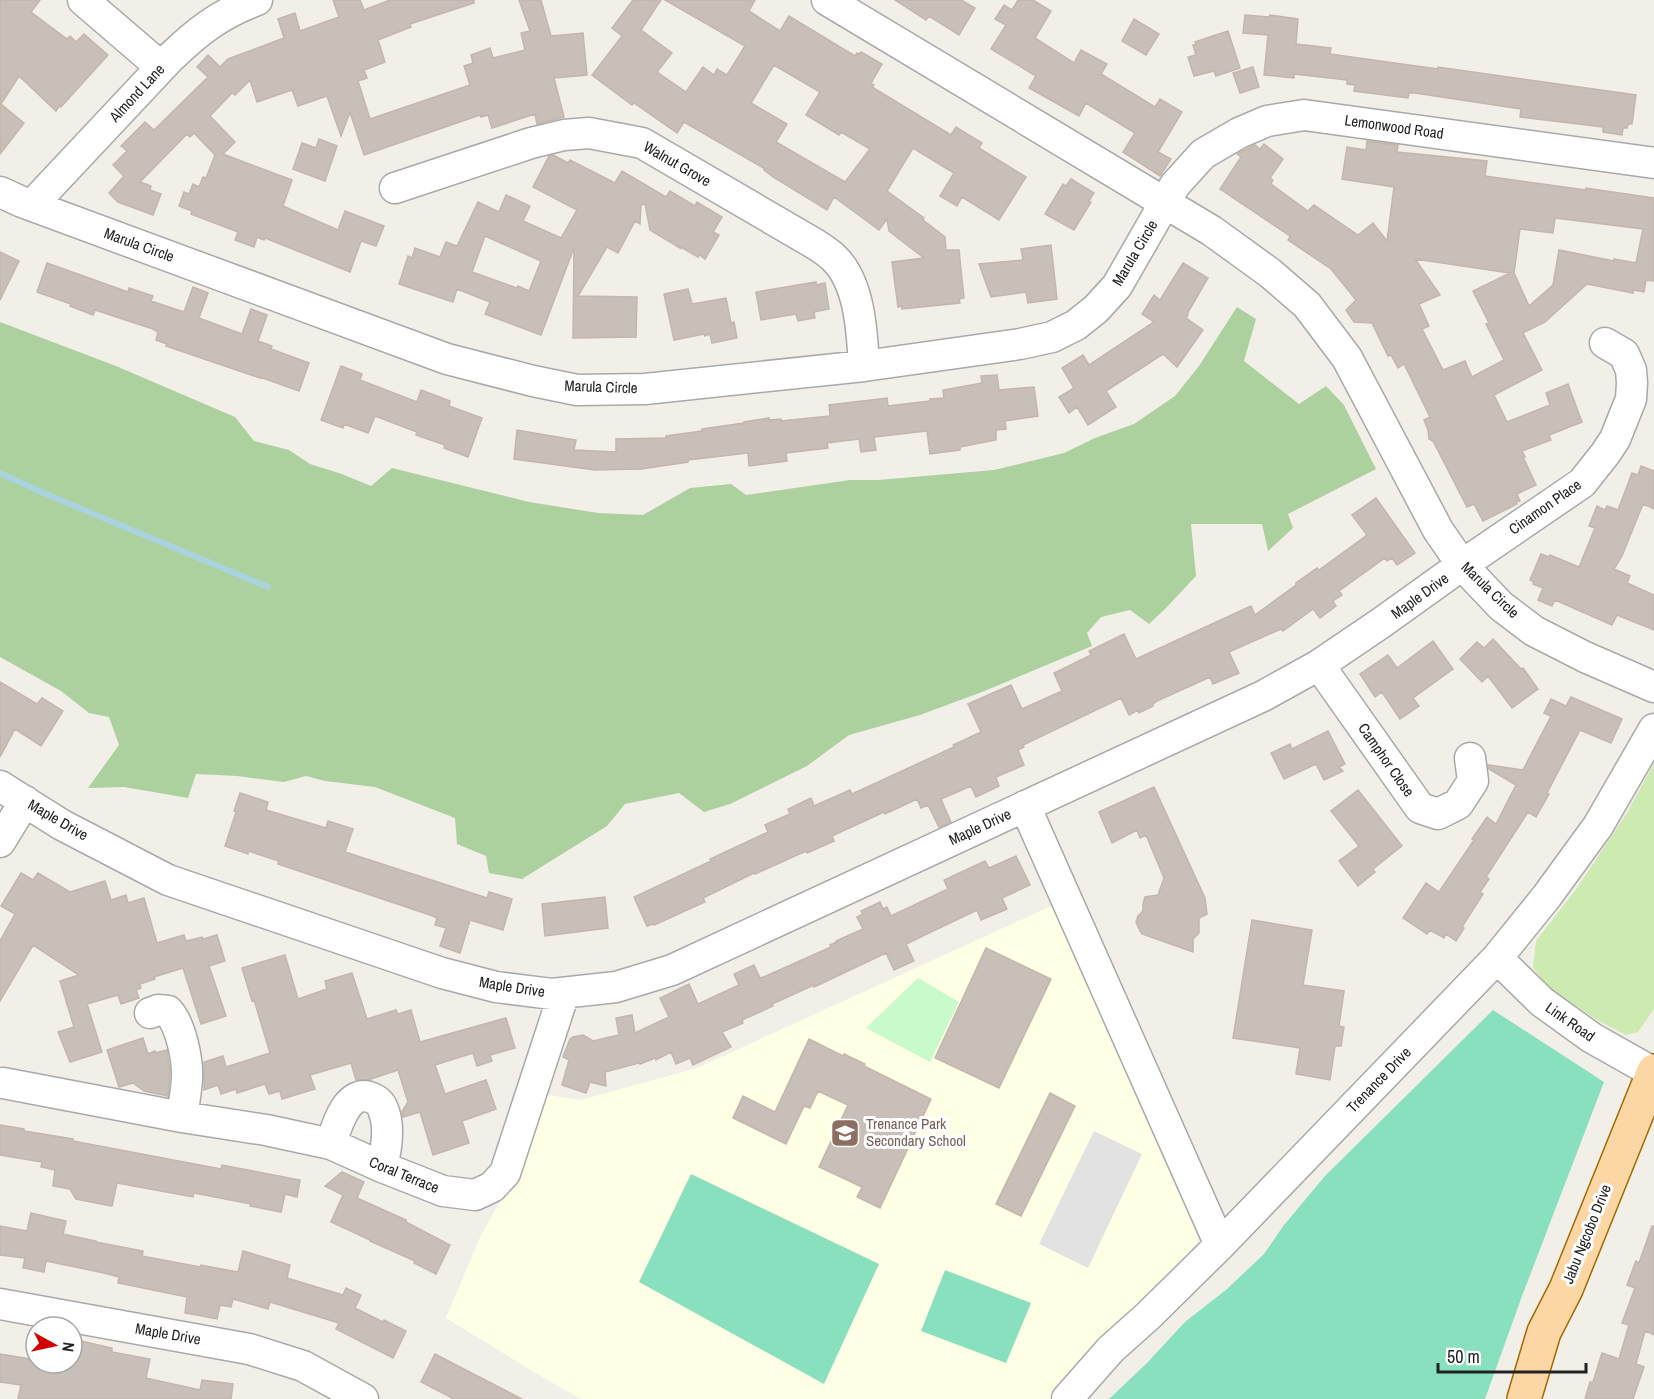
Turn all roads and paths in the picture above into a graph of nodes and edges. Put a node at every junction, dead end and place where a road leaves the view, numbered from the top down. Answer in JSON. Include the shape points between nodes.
{"nodes":[{"id":1,"x":83,"y":0,"type":"edge"},
{"id":2,"x":257,"y":0,"type":"edge"},
{"id":3,"x":827,"y":0,"type":"edge"},
{"id":4,"x":161,"y":67,"type":"junction"},
{"id":5,"x":1654,"y":163,"type":"edge"},
{"id":6,"x":395,"y":188,"type":"dead end"},
{"id":7,"x":0,"y":192,"type":"edge"},
{"id":8,"x":1165,"y":202,"type":"junction"},
{"id":9,"x":32,"y":206,"type":"junction"},
{"id":10,"x":1605,"y":343,"type":"dead end"},
{"id":11,"x":864,"y":366,"type":"junction"},
{"id":12,"x":1462,"y":565,"type":"junction"},
{"id":13,"x":1319,"y":665,"type":"junction"},
{"id":14,"x":1654,"y":687,"type":"edge"},
{"id":15,"x":1654,"y":729,"type":"edge"},
{"id":16,"x":1470,"y":758,"type":"dead end"},
{"id":17,"x":12,"y":794,"type":"edge"},
{"id":18,"x":1025,"y":806,"type":"junction"},
{"id":19,"x":0,"y":842,"type":"edge"},
{"id":20,"x":1497,"y":958,"type":"junction"},
{"id":21,"x":564,"y":993,"type":"junction"},
{"id":22,"x":150,"y":1013,"type":"dead end"},
{"id":23,"x":1654,"y":1072,"type":"edge"},
{"id":24,"x":3,"y":1083,"type":"dead end"},
{"id":25,"x":182,"y":1117,"type":"junction"},
{"id":26,"x":331,"y":1144,"type":"junction"},
{"id":27,"x":382,"y":1167,"type":"junction"},
{"id":28,"x":1220,"y":1245,"type":"junction"},
{"id":29,"x":0,"y":1304,"type":"edge"},
{"id":30,"x":363,"y":1399,"type":"edge"},
{"id":31,"x":1067,"y":1399,"type":"edge"},
{"id":32,"x":1524,"y":1399,"type":"edge"}],
"edges":[{"from":1,"to":4,"type":"street"},
{"from":2,"to":4,"type":"street","name":"Almond Lane","via":[[220,16]]},
{"from":3,"to":8,"type":"street","name":"Marula Circle"},
{"from":4,"to":9,"type":"street","name":"Almond Lane"},
{"from":5,"to":8,"type":"street","name":"Lemonwood Road","via":[[1304,115],[1267,121],[1203,154]]},
{"from":6,"to":11,"type":"street","name":"Walnut Grove","via":[[564,135],[589,133],[642,143],[835,258],[848,276],[856,301]]},
{"from":7,"to":9,"type":"street","name":"Marula Circle"},
{"from":8,"to":11,"type":"street","name":"Marula Circle","via":[[1116,286],[1076,325],[1052,337],[1020,344]]},
{"from":8,"to":12,"type":"street","name":"Marula Circle","via":[[1270,273],[1307,305],[1347,358],[1438,530]]},
{"from":9,"to":11,"type":"street","name":"Marula Circle","via":[[447,359],[577,390],[645,389]]},
{"from":10,"to":12,"type":"street","name":"Cinamon Place","via":[[1624,354],[1631,370],[1631,399],[1616,439],[1582,483]]},
{"from":12,"to":13,"type":"street","name":"Maple Drive"},
{"from":12,"to":14,"type":"street","name":"Marula Circle","via":[[1501,606],[1534,631]]},
{"from":13,"to":16,"type":"street","name":"Camphor Close","via":[[1420,808],[1438,814],[1458,804],[1473,781]]},
{"from":13,"to":18,"type":"street","name":"Maple Drive","via":[[1263,696]]},
{"from":15,"to":20,"type":"street","name":"Trenance Drive","via":[[1598,826]]},
{"from":17,"to":19,"type":"street"},
{"from":17,"to":21,"type":"street","name":"Maple Drive","via":[[62,825],[168,880],[442,973],[496,987]]},
{"from":18,"to":21,"type":"street","name":"Maple Drive","via":[[672,970],[616,987]]},
{"from":18,"to":28,"type":"street","name":"Maple Drive"},
{"from":20,"to":23,"type":"street","name":"Link Road","via":[[1542,1002],[1592,1038]]},
{"from":20,"to":28,"type":"street","name":"Trenance Drive"},
{"from":21,"to":27,"type":"street","name":"Coral Terrace","via":[[513,1152],[505,1173],[492,1187],[475,1195],[443,1191]]},
{"from":22,"to":25,"type":"street","via":[[168,1011],[176,1024],[187,1080]]},
{"from":23,"to":32,"type":"main road","name":"Jabu Ngcobo Drive","via":[[1566,1289],[1544,1332]]},
{"from":24,"to":25,"type":"street","name":"Coral Terrace"},
{"from":25,"to":26,"type":"street","name":"Coral Terrace"},
{"from":26,"to":27,"type":"street","name":"Coral Terrace"},
{"from":26,"to":27,"type":"street","via":[[337,1123],[350,1103],[367,1096],[374,1098],[386,1120]]},
{"from":28,"to":31,"type":"street","name":"Trenance Drive","via":[[1112,1349]]},
{"from":29,"to":30,"type":"street","name":"Maple Drive","via":[[249,1349],[303,1366]]}]}
